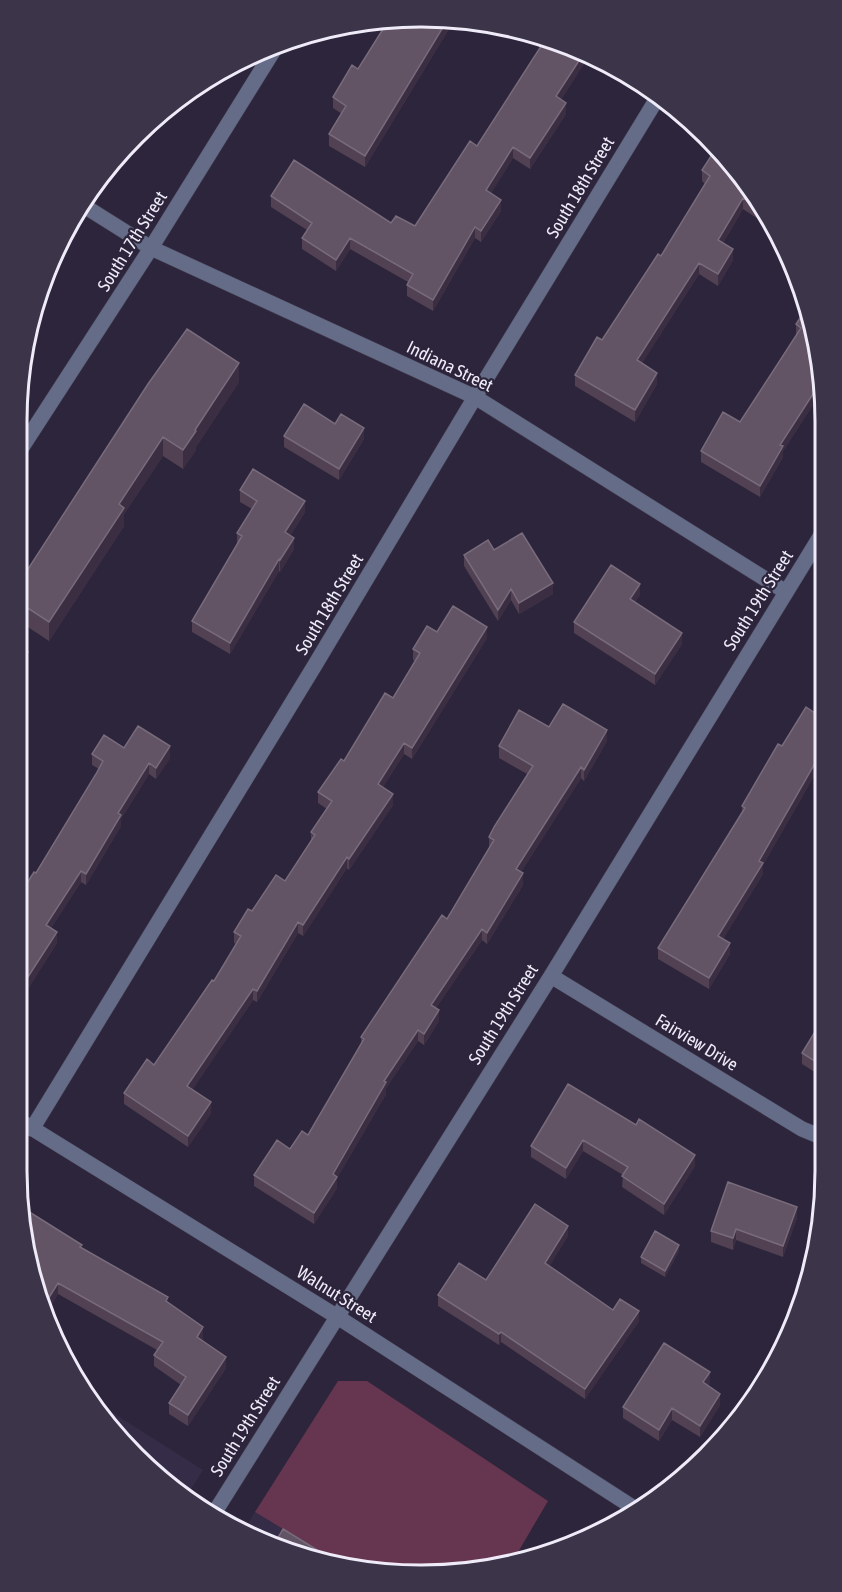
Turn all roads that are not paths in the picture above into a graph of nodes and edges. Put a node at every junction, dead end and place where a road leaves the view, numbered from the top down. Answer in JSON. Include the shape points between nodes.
{"nodes":[{"id":1,"x":269,"y":57,"type":"edge"},
{"id":2,"x":654,"y":103,"type":"edge"},
{"id":3,"x":89,"y":209,"type":"edge"},
{"id":4,"x":152,"y":248,"type":"junction"},
{"id":5,"x":475,"y":397,"type":"junction"},
{"id":6,"x":27,"y":440,"type":"edge"},
{"id":7,"x":815,"y":545,"type":"edge"},
{"id":8,"x":786,"y":592,"type":"junction"},
{"id":9,"x":550,"y":976,"type":"junction"},
{"id":10,"x":27,"y":1126,"type":"edge"},
{"id":11,"x":32,"y":1129,"type":"junction"},
{"id":12,"x":815,"y":1134,"type":"edge"},
{"id":13,"x":336,"y":1316,"type":"junction"},
{"id":14,"x":630,"y":1505,"type":"edge"},
{"id":15,"x":217,"y":1508,"type":"edge"}],
"edges":[{"from":1,"to":4,"type":"street","name":"South 17th Street"},
{"from":2,"to":5,"type":"street","name":"South 18th Street"},
{"from":3,"to":4,"type":"street","name":"Indiana Street"},
{"from":4,"to":5,"type":"street","name":"Indiana Street"},
{"from":4,"to":6,"type":"street","name":"South 17th Street"},
{"from":5,"to":8,"type":"street","name":"Indiana Street"},
{"from":5,"to":11,"type":"street","name":"South 18th Street"},
{"from":7,"to":8,"type":"street","name":"South 19th Street"},
{"from":8,"to":9,"type":"street","name":"South 19th Street"},
{"from":9,"to":12,"type":"street","name":"Fairview Drive"},
{"from":9,"to":13,"type":"street","name":"South 19th Street"},
{"from":10,"to":11,"type":"street","name":"Walnut Street"},
{"from":11,"to":13,"type":"street","name":"Walnut Street"},
{"from":13,"to":14,"type":"street","name":"Walnut Street"},
{"from":13,"to":15,"type":"street","name":"South 19th Street"}]}
